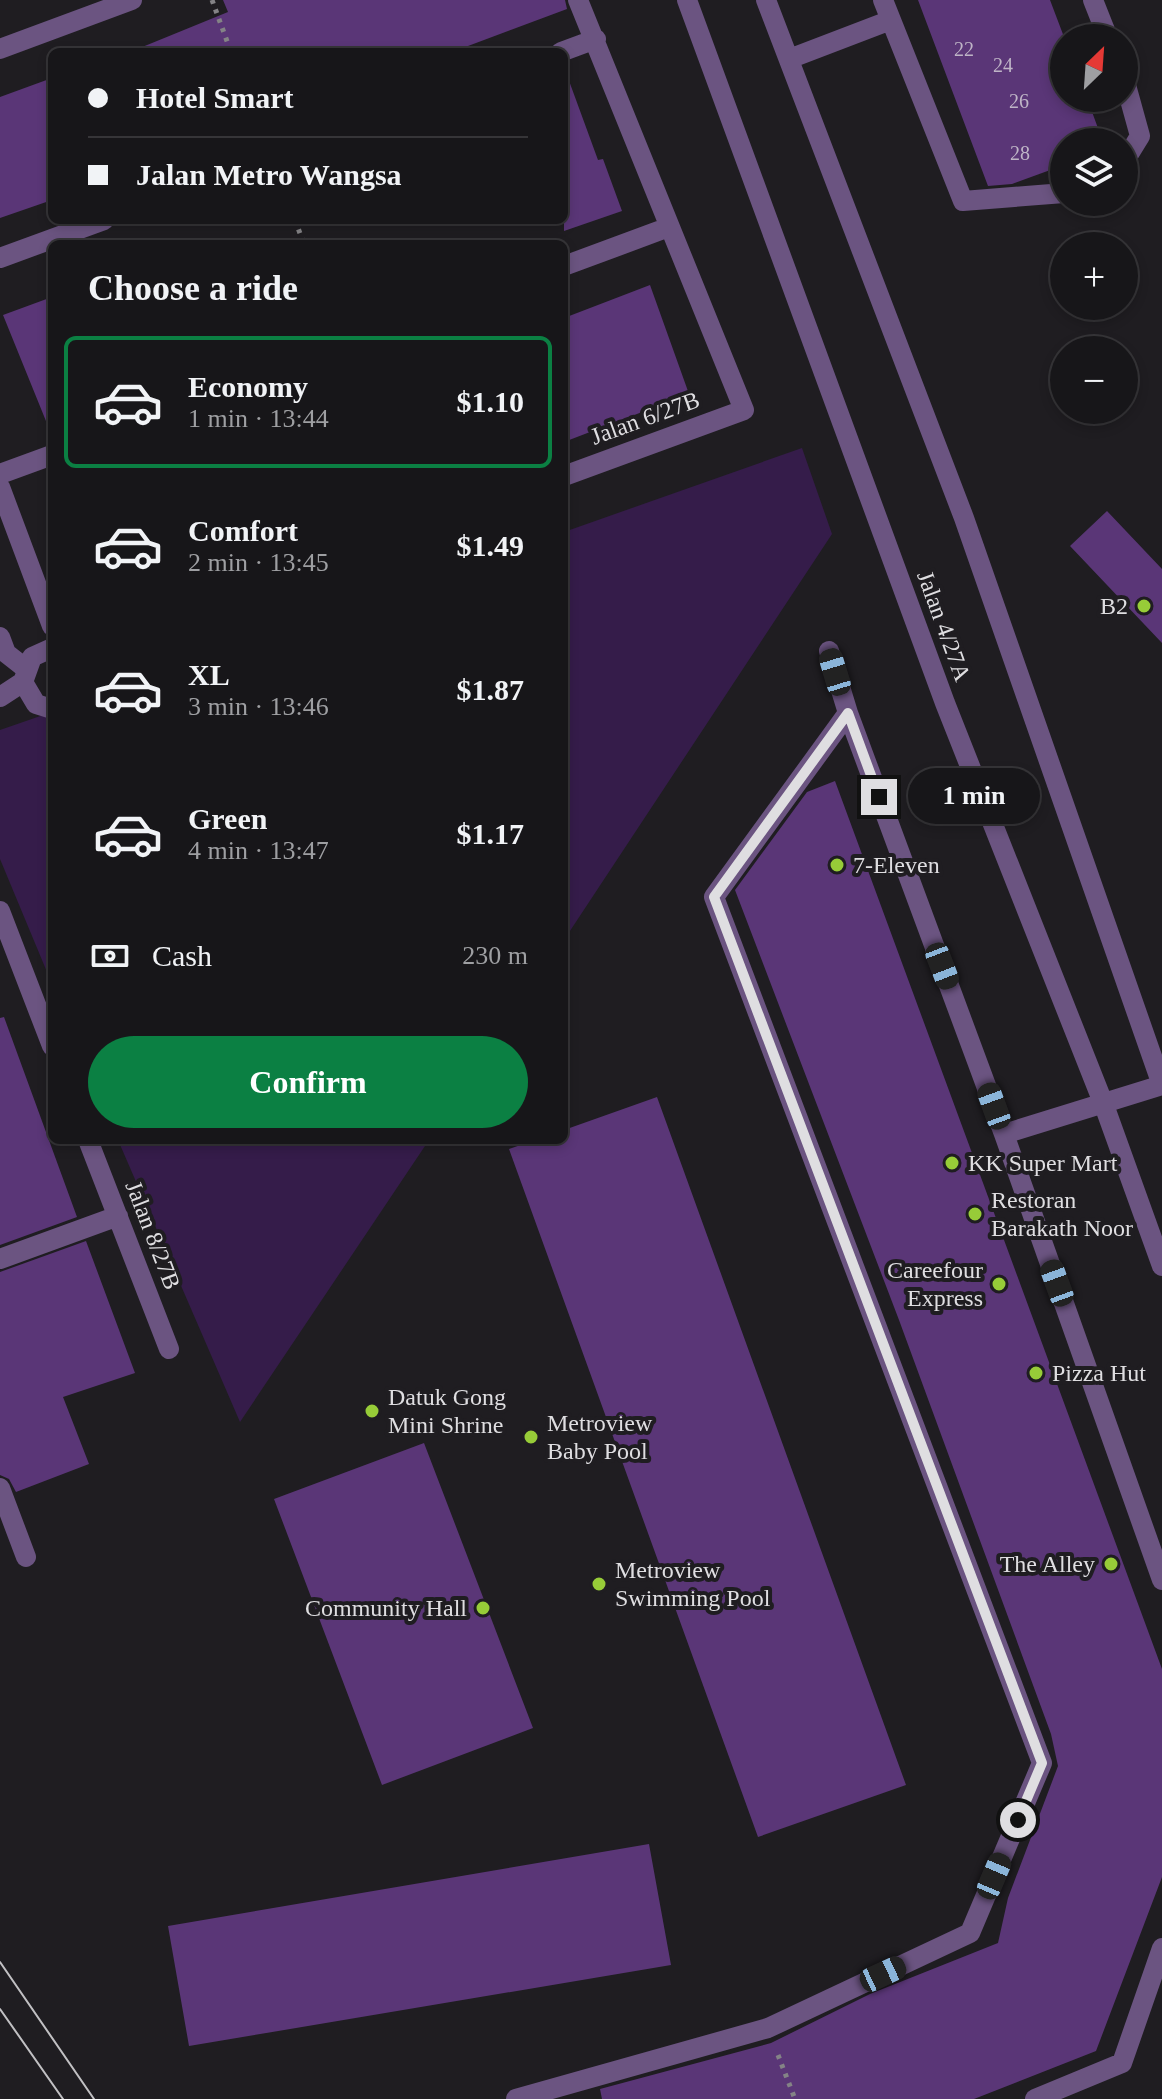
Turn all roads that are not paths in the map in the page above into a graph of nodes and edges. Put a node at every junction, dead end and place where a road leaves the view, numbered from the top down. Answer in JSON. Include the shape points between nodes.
{"nodes":[{"id":1,"x":132,"y":0,"type":"edge"},
{"id":2,"x":578,"y":0,"type":"edge"},
{"id":3,"x":687,"y":0,"type":"edge"},
{"id":4,"x":766,"y":0,"type":"edge"},
{"id":5,"x":883,"y":0,"type":"edge"},
{"id":6,"x":1093,"y":0,"type":"edge"},
{"id":7,"x":891,"y":20,"type":"junction"},
{"id":8,"x":1102,"y":24,"type":"edge"},
{"id":9,"x":596,"y":39,"type":"junction"},
{"id":10,"x":0,"y":49,"type":"edge"},
{"id":11,"x":568,"y":49,"type":"edge"},
{"id":12,"x":789,"y":59,"type":"junction"},
{"id":13,"x":1050,"y":194,"type":"edge"},
{"id":14,"x":93,"y":224,"type":"edge"},
{"id":15,"x":669,"y":227,"type":"junction"},
{"id":16,"x":48,"y":240,"type":"edge"},
{"id":17,"x":49,"y":240,"type":"edge"},
{"id":18,"x":0,"y":258,"type":"edge"},
{"id":19,"x":568,"y":265,"type":"edge"},
{"id":20,"x":48,"y":456,"type":"edge"},
{"id":21,"x":0,"y":474,"type":"edge"},
{"id":22,"x":568,"y":475,"type":"edge"},
{"id":23,"x":0,"y":487,"type":"edge"},
{"id":24,"x":48,"y":615,"type":"edge"},
{"id":25,"x":0,"y":637,"type":"edge"},
{"id":26,"x":48,"y":650,"type":"edge"},
{"id":27,"x":829,"y":651,"type":"dead end"},
{"id":28,"x":17,"y":687,"type":"edge"},
{"id":29,"x":48,"y":708,"type":"edge"},
{"id":30,"x":848,"y":713,"type":"junction"},
{"id":31,"x":0,"y":911,"type":"edge"},
{"id":32,"x":48,"y":1036,"type":"edge"},
{"id":33,"x":1162,"y":1085,"type":"edge"},
{"id":34,"x":1104,"y":1105,"type":"junction"},
{"id":35,"x":1004,"y":1134,"type":"junction"},
{"id":36,"x":90,"y":1144,"type":"edge"},
{"id":37,"x":118,"y":1216,"type":"junction"},
{"id":38,"x":0,"y":1259,"type":"edge"},
{"id":39,"x":1162,"y":1266,"type":"edge"},
{"id":40,"x":169,"y":1349,"type":"dead end"},
{"id":41,"x":0,"y":1488,"type":"edge"},
{"id":42,"x":26,"y":1557,"type":"dead end"},
{"id":43,"x":1162,"y":1580,"type":"edge"},
{"id":44,"x":1162,"y":1948,"type":"edge"},
{"id":45,"x":516,"y":2099,"type":"edge"},
{"id":46,"x":1035,"y":2099,"type":"edge"}],
"edges":[{"from":1,"to":10,"type":"street"},
{"from":2,"to":9,"type":"street"},
{"from":3,"to":34,"type":"street","name":"Jalan 4/27A","via":[[945,703]]},
{"from":4,"to":12,"type":"street"},
{"from":5,"to":7,"type":"street"},
{"from":6,"to":8,"type":"street"},
{"from":7,"to":12,"type":"street"},
{"from":7,"to":13,"type":"street","via":[[963,201]]},
{"from":9,"to":11,"type":"street"},
{"from":9,"to":15,"type":"street"},
{"from":12,"to":33,"type":"street","via":[[964,518]]},
{"from":14,"to":17,"type":"street"},
{"from":15,"to":19,"type":"street"},
{"from":15,"to":22,"type":"street","name":"Jalan 6/27B","via":[[744,410]]},
{"from":16,"to":18,"type":"street"},
{"from":20,"to":21,"type":"street"},
{"from":23,"to":24,"type":"street"},
{"from":25,"to":28,"type":"street"},
{"from":26,"to":28,"type":"street","via":[[32,657]]},
{"from":27,"to":30,"type":"street"},
{"from":28,"to":29,"type":"street"},
{"from":30,"to":35,"type":"street"},
{"from":30,"to":45,"type":"street","via":[[714,897],[1042,1763],[970,1933],[768,2028]]},
{"from":31,"to":32,"type":"street"},
{"from":33,"to":34,"type":"street"},
{"from":34,"to":35,"type":"street"},
{"from":34,"to":39,"type":"street","name":"Jalan 4/27A"},
{"from":35,"to":43,"type":"street"},
{"from":36,"to":37,"type":"street","name":"Jalan 8/27B"},
{"from":37,"to":38,"type":"street"},
{"from":37,"to":40,"type":"street","name":"Jalan 8/27B"},
{"from":41,"to":42,"type":"street"},
{"from":44,"to":46,"type":"street","via":[[1122,2063]]}]}
